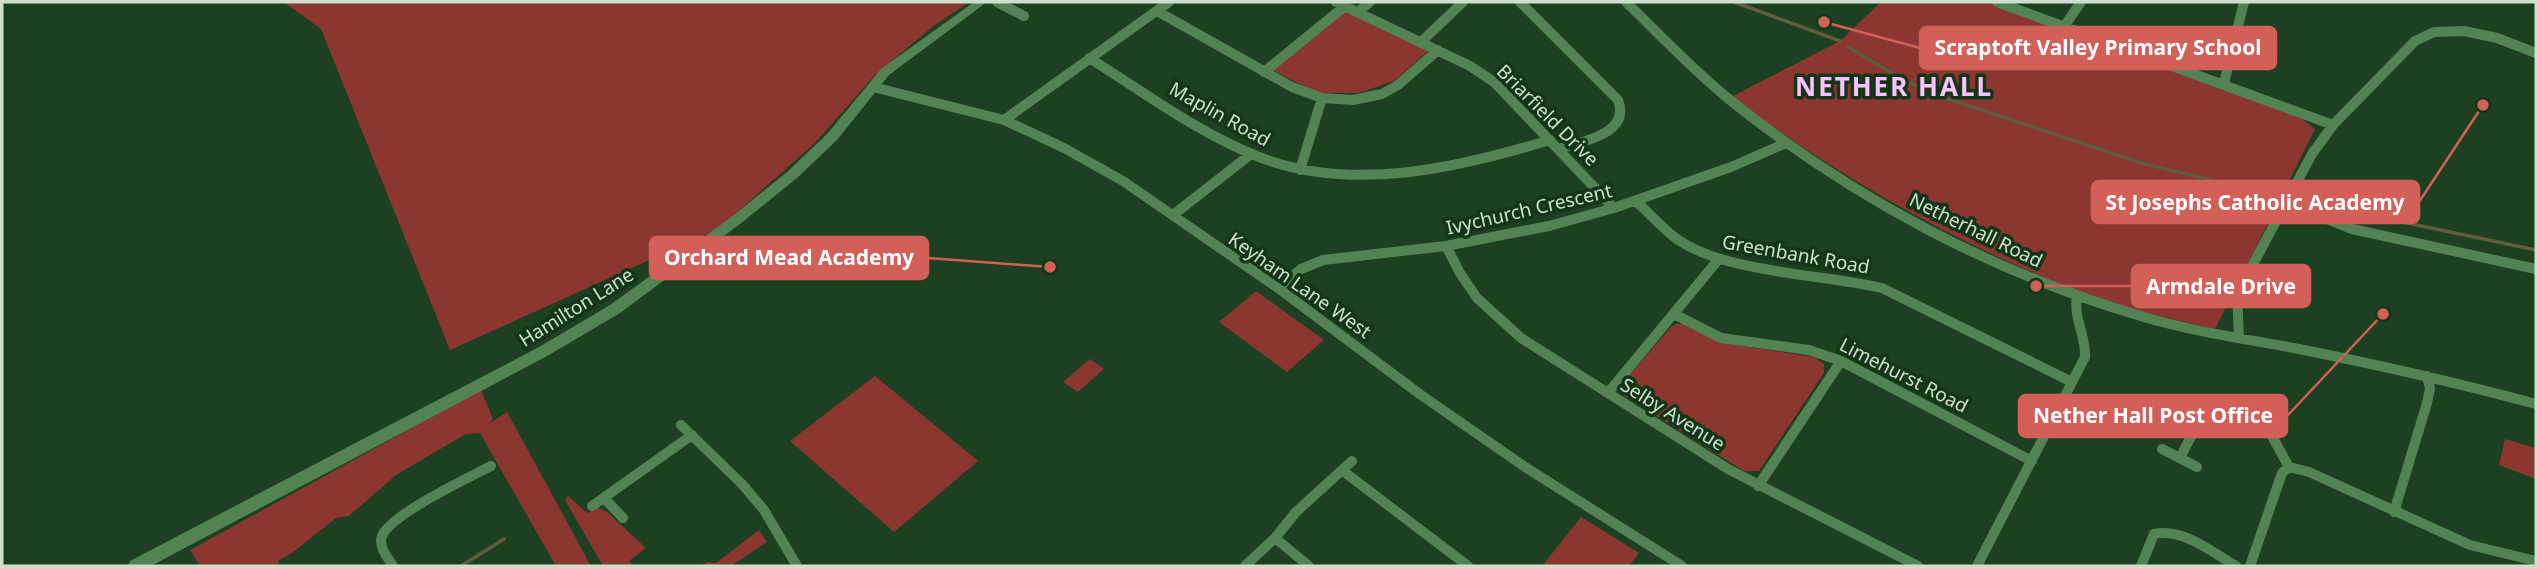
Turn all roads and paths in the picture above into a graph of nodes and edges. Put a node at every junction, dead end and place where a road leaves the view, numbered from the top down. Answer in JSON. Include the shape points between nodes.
{"nodes":[{"id":1,"x":981,"y":2,"type":"edge"},
{"id":2,"x":997,"y":2,"type":"edge"},
{"id":3,"x":1169,"y":2,"type":"edge"},
{"id":4,"x":1370,"y":2,"type":"edge"},
{"id":5,"x":1463,"y":2,"type":"edge"},
{"id":6,"x":1520,"y":2,"type":"edge"},
{"id":7,"x":1626,"y":2,"type":"edge"},
{"id":8,"x":1997,"y":2,"type":"edge"},
{"id":9,"x":2081,"y":2,"type":"edge"},
{"id":10,"x":2244,"y":2,"type":"edge"},
{"id":11,"x":1340,"y":4,"type":"edge"},
{"id":12,"x":1157,"y":10,"type":"junction"},
{"id":13,"x":1358,"y":12,"type":"junction"},
{"id":14,"x":1024,"y":16,"type":"dead end"},
{"id":15,"x":2063,"y":28,"type":"junction"},
{"id":16,"x":1421,"y":42,"type":"junction"},
{"id":17,"x":1438,"y":50,"type":"junction"},
{"id":18,"x":2536,"y":53,"type":"edge"},
{"id":19,"x":1089,"y":58,"type":"junction"},
{"id":20,"x":1264,"y":72,"type":"junction"},
{"id":21,"x":2224,"y":83,"type":"junction"},
{"id":22,"x":873,"y":87,"type":"junction"},
{"id":23,"x":1322,"y":98,"type":"junction"},
{"id":24,"x":1004,"y":120,"type":"junction"},
{"id":25,"x":2333,"y":125,"type":"junction"},
{"id":26,"x":1550,"y":140,"type":"junction"},
{"id":27,"x":1786,"y":143,"type":"junction"},
{"id":28,"x":1559,"y":149,"type":"junction"},
{"id":29,"x":1251,"y":153,"type":"junction"},
{"id":30,"x":1300,"y":170,"type":"junction"},
{"id":31,"x":1637,"y":201,"type":"junction"},
{"id":32,"x":2285,"y":202,"type":"junction"},
{"id":33,"x":1614,"y":208,"type":"junction"},
{"id":34,"x":1173,"y":215,"type":"junction"},
{"id":35,"x":1446,"y":246,"type":"junction"},
{"id":36,"x":1718,"y":260,"type":"junction"},
{"id":37,"x":2536,"y":269,"type":"edge"},
{"id":38,"x":1278,"y":288,"type":"junction"},
{"id":39,"x":2077,"y":296,"type":"junction"},
{"id":40,"x":1674,"y":314,"type":"junction"},
{"id":41,"x":2239,"y":337,"type":"junction"},
{"id":42,"x":1841,"y":361,"type":"junction"},
{"id":43,"x":2427,"y":376,"type":"junction"},
{"id":44,"x":2072,"y":382,"type":"junction"},
{"id":45,"x":1608,"y":393,"type":"junction"},
{"id":46,"x":2536,"y":404,"type":"edge"},
{"id":47,"x":681,"y":425,"type":"dead end"},
{"id":48,"x":692,"y":435,"type":"junction"},
{"id":49,"x":2162,"y":449,"type":"dead end"},
{"id":50,"x":2180,"y":458,"type":"junction"},
{"id":51,"x":1352,"y":461,"type":"dead end"},
{"id":52,"x":2032,"y":461,"type":"junction"},
{"id":53,"x":491,"y":466,"type":"dead end"},
{"id":54,"x":2197,"y":467,"type":"dead end"},
{"id":55,"x":2289,"y":467,"type":"junction"},
{"id":56,"x":1343,"y":471,"type":"junction"},
{"id":57,"x":471,"y":476,"type":"junction"},
{"id":58,"x":1758,"y":486,"type":"junction"},
{"id":59,"x":480,"y":487,"type":"dead end"},
{"id":60,"x":604,"y":498,"type":"junction"},
{"id":61,"x":592,"y":506,"type":"dead end"},
{"id":62,"x":2394,"y":512,"type":"junction"},
{"id":63,"x":623,"y":518,"type":"dead end"},
{"id":64,"x":1275,"y":538,"type":"junction"},
{"id":65,"x":2512,"y":561,"type":"edge"},
{"id":66,"x":2536,"y":561,"type":"edge"},
{"id":67,"x":136,"y":566,"type":"edge"},
{"id":68,"x":393,"y":566,"type":"edge"},
{"id":69,"x":797,"y":566,"type":"edge"},
{"id":70,"x":1245,"y":566,"type":"edge"},
{"id":71,"x":1309,"y":566,"type":"edge"},
{"id":72,"x":1468,"y":566,"type":"edge"},
{"id":73,"x":1682,"y":566,"type":"edge"},
{"id":74,"x":1918,"y":566,"type":"edge"},
{"id":75,"x":1976,"y":566,"type":"edge"},
{"id":76,"x":2141,"y":566,"type":"edge"},
{"id":77,"x":2236,"y":566,"type":"edge"},
{"id":78,"x":2250,"y":566,"type":"edge"}],
"edges":[{"from":1,"to":22,"type":"street","name":"Hamilton Lane","via":[[904,55]]},
{"from":2,"to":14,"type":"street"},
{"from":3,"to":12,"type":"street"},
{"from":4,"to":13,"type":"street"},
{"from":5,"to":16,"type":"street"},
{"from":6,"to":28,"type":"street","via":[[1622,109],[1622,118],[1613,128]]},
{"from":7,"to":27,"type":"street","name":"Netherhall Road","via":[[1707,80]]},
{"from":8,"to":15,"type":"street"},
{"from":9,"to":15,"type":"street"},
{"from":10,"to":21,"type":"street"},
{"from":11,"to":13,"type":"street","name":"Briarfield Drive"},
{"from":11,"to":20,"type":"street"},
{"from":12,"to":19,"type":"street"},
{"from":12,"to":20,"type":"street"},
{"from":13,"to":16,"type":"street","name":"Briarfield Drive"},
{"from":15,"to":21,"type":"street"},
{"from":16,"to":17,"type":"street","name":"Briarfield Drive"},
{"from":17,"to":23,"type":"street","via":[[1382,94],[1353,100]]},
{"from":17,"to":26,"type":"street","name":"Briarfield Drive","via":[[1494,82]]},
{"from":18,"to":25,"type":"street","via":[[2475,33],[2428,34],[2415,41]]},
{"from":19,"to":24,"type":"street"},
{"from":19,"to":29,"type":"street","name":"Maplin Road"},
{"from":20,"to":23,"type":"street"},
{"from":21,"to":25,"type":"street"},
{"from":22,"to":24,"type":"street","name":"Keyham Lane West"},
{"from":22,"to":67,"type":"street","name":"Hamilton Lane","via":[[832,137],[792,175],[682,261],[580,332]]},
{"from":23,"to":30,"type":"street"},
{"from":24,"to":34,"type":"street","name":"Keyham Lane West","via":[[1123,181]]},
{"from":25,"to":32,"type":"street"},
{"from":26,"to":28,"type":"street","name":"Briarfield Drive"},
{"from":26,"to":30,"type":"street","name":"Maplin Road","via":[[1476,159],[1384,174]]},
{"from":27,"to":31,"type":"street","name":"Ivychurch Crescent"},
{"from":27,"to":39,"type":"street","name":"Netherhall Road","via":[[1905,216]]},
{"from":28,"to":33,"type":"street","name":"Briarfield Drive"},
{"from":29,"to":30,"type":"street","name":"Maplin Road"},
{"from":29,"to":34,"type":"street"},
{"from":31,"to":33,"type":"street","name":"Ivychurch Crescent"},
{"from":31,"to":36,"type":"street","name":"Greenbank Road","via":[[1678,239]]},
{"from":32,"to":37,"type":"street","via":[[2352,229]]},
{"from":32,"to":41,"type":"street","via":[[2237,294]]},
{"from":33,"to":35,"type":"street","name":"Ivychurch Crescent"},
{"from":34,"to":38,"type":"street","name":"Keyham Lane West"},
{"from":35,"to":38,"type":"street","name":"Ivychurch Crescent","via":[[1322,260],[1301,269]]},
{"from":35,"to":45,"type":"street","name":"Selby Avenue","via":[[1465,284],[1496,318]]},
{"from":36,"to":40,"type":"street"},
{"from":36,"to":44,"type":"street","name":"Greenbank Road","via":[[1882,288]]},
{"from":38,"to":73,"type":"street","name":"Keyham Lane West","via":[[1503,452]]},
{"from":39,"to":41,"type":"street","name":"Netherhall Road","via":[[2148,318]]},
{"from":39,"to":44,"type":"street","via":[[2074,313],[2086,352]]},
{"from":40,"to":42,"type":"street","name":"Limehurst Road","via":[[1721,338],[1809,350]]},
{"from":40,"to":45,"type":"street"},
{"from":41,"to":43,"type":"street","name":"Netherhall Road"},
{"from":42,"to":52,"type":"street","name":"Limehurst Road"},
{"from":42,"to":58,"type":"street"},
{"from":43,"to":46,"type":"street","name":"Netherhall Road"},
{"from":43,"to":62,"type":"street","via":[[2427,403]]},
{"from":44,"to":52,"type":"street"},
{"from":45,"to":58,"type":"street","name":"Selby Avenue"},
{"from":47,"to":48,"type":"street"},
{"from":48,"to":60,"type":"street"},
{"from":48,"to":69,"type":"street","via":[[764,510]]},
{"from":49,"to":50,"type":"street"},
{"from":50,"to":54,"type":"street"},
{"from":50,"to":55,"type":"street","via":[[2201,416],[2211,414],[2270,429]]},
{"from":51,"to":56,"type":"street"},
{"from":52,"to":75,"type":"street"},
{"from":53,"to":57,"type":"street"},
{"from":55,"to":62,"type":"street"},
{"from":55,"to":78,"type":"street","via":[[2282,473]]},
{"from":56,"to":64,"type":"street","via":[[1296,512]]},
{"from":56,"to":72,"type":"street"},
{"from":57,"to":59,"type":"street"},
{"from":57,"to":68,"type":"street","via":[[389,526],[381,546]]},
{"from":58,"to":74,"type":"street","name":"Selby Avenue"},
{"from":60,"to":61,"type":"street"},
{"from":60,"to":63,"type":"street"},
{"from":62,"to":65,"type":"street"},
{"from":64,"to":70,"type":"street"},
{"from":64,"to":71,"type":"street"},
{"from":65,"to":66,"type":"street"},
{"from":76,"to":77,"type":"street","via":[[2154,534],[2164,531]]}]}
